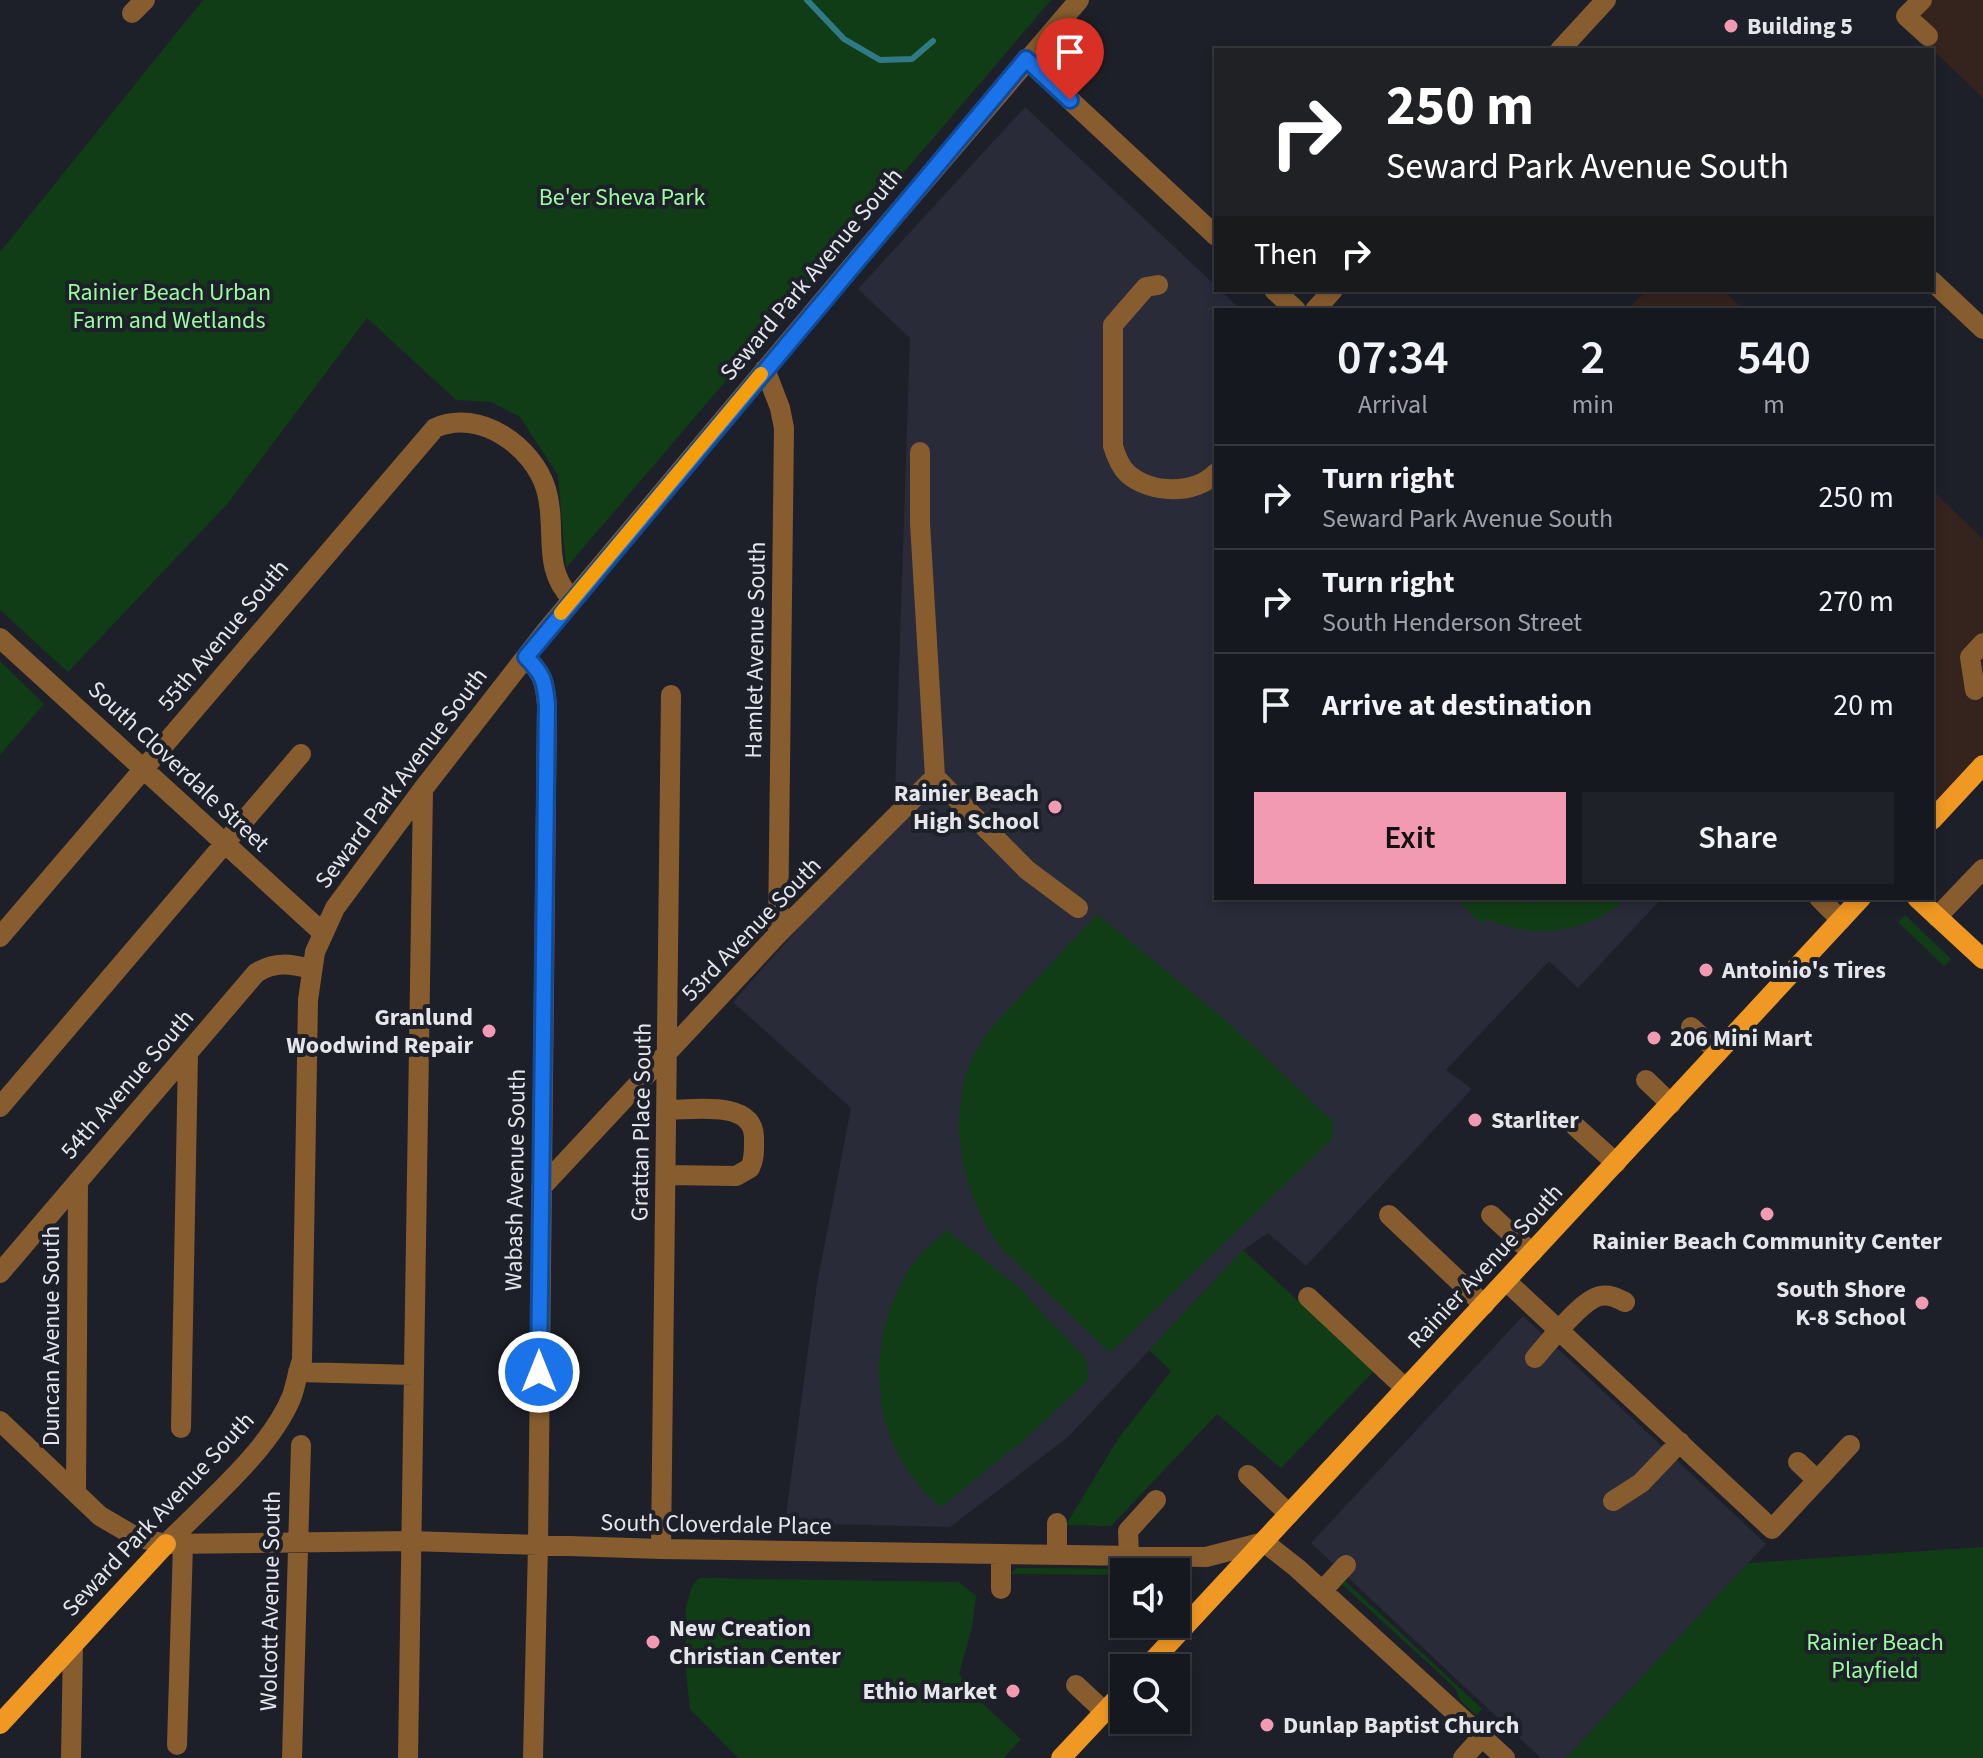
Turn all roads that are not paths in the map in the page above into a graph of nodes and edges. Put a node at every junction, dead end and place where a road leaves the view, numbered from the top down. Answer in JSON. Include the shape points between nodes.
{"nodes":[{"id":1,"x":1079,"y":0,"type":"edge"},
{"id":2,"x":1606,"y":0,"type":"edge"},
{"id":3,"x":1922,"y":0,"type":"edge"},
{"id":4,"x":1928,"y":36,"type":"dead end"},
{"id":5,"x":1562,"y":48,"type":"edge"},
{"id":6,"x":1026,"y":59,"type":"junction"},
{"id":7,"x":1214,"y":234,"type":"edge"},
{"id":8,"x":1934,"y":283,"type":"edge"},
{"id":9,"x":1158,"y":285,"type":"dead end"},
{"id":10,"x":1276,"y":292,"type":"edge"},
{"id":11,"x":1331,"y":292,"type":"edge"},
{"id":12,"x":1294,"y":308,"type":"edge"},
{"id":13,"x":1317,"y":308,"type":"edge"},
{"id":14,"x":1983,"y":329,"type":"edge"},
{"id":15,"x":765,"y":369,"type":"junction"},
{"id":16,"x":920,"y":452,"type":"dead end"},
{"id":17,"x":1214,"y":474,"type":"edge"},
{"id":18,"x":573,"y":600,"type":"junction"},
{"id":19,"x":0,"y":638,"type":"edge"},
{"id":20,"x":1983,"y":643,"type":"edge"},
{"id":21,"x":526,"y":657,"type":"junction"},
{"id":22,"x":1975,"y":690,"type":"dead end"},
{"id":23,"x":671,"y":695,"type":"dead end"},
{"id":24,"x":301,"y":754,"type":"dead end"},
{"id":25,"x":1983,"y":765,"type":"edge"},
{"id":26,"x":144,"y":769,"type":"junction"},
{"id":27,"x":935,"y":777,"type":"junction"},
{"id":28,"x":423,"y":789,"type":"junction"},
{"id":29,"x":1934,"y":818,"type":"edge"},
{"id":30,"x":225,"y":844,"type":"junction"},
{"id":31,"x":1983,"y":869,"type":"edge"},
{"id":32,"x":1821,"y":900,"type":"edge"},
{"id":33,"x":1859,"y":900,"type":"edge"},
{"id":34,"x":1919,"y":900,"type":"edge"},
{"id":35,"x":1078,"y":908,"type":"dead end"},
{"id":36,"x":1937,"y":917,"type":"junction"},
{"id":37,"x":1841,"y":920,"type":"junction"},
{"id":38,"x":323,"y":933,"type":"junction"},
{"id":39,"x":778,"y":934,"type":"junction"},
{"id":40,"x":0,"y":937,"type":"edge"},
{"id":41,"x":1983,"y":959,"type":"edge"},
{"id":42,"x":311,"y":969,"type":"junction"},
{"id":43,"x":1691,"y":1027,"type":"dead end"},
{"id":44,"x":1718,"y":1052,"type":"junction"},
{"id":45,"x":188,"y":1053,"type":"junction"},
{"id":46,"x":668,"y":1053,"type":"junction"},
{"id":47,"x":1646,"y":1080,"type":"dead end"},
{"id":48,"x":1671,"y":1104,"type":"junction"},
{"id":49,"x":0,"y":1107,"type":"edge"},
{"id":50,"x":667,"y":1110,"type":"junction"},
{"id":51,"x":1575,"y":1126,"type":"dead end"},
{"id":52,"x":1616,"y":1163,"type":"junction"},
{"id":53,"x":666,"y":1175,"type":"junction"},
{"id":54,"x":78,"y":1181,"type":"junction"},
{"id":55,"x":541,"y":1188,"type":"junction"},
{"id":56,"x":1389,"y":1215,"type":"dead end"},
{"id":57,"x":1491,"y":1215,"type":"dead end"},
{"id":58,"x":1532,"y":1253,"type":"junction"},
{"id":59,"x":0,"y":1273,"type":"edge"},
{"id":60,"x":1506,"y":1281,"type":"junction"},
{"id":61,"x":1308,"y":1297,"type":"dead end"},
{"id":62,"x":1625,"y":1302,"type":"dead end"},
{"id":63,"x":1484,"y":1305,"type":"junction"},
{"id":64,"x":1560,"y":1331,"type":"junction"},
{"id":65,"x":1535,"y":1358,"type":"dead end"},
{"id":66,"x":298,"y":1372,"type":"junction"},
{"id":67,"x":414,"y":1375,"type":"junction"},
{"id":68,"x":1406,"y":1389,"type":"junction"},
{"id":69,"x":0,"y":1421,"type":"edge"},
{"id":70,"x":181,"y":1428,"type":"dead end"},
{"id":71,"x":1680,"y":1442,"type":"junction"},
{"id":72,"x":301,"y":1445,"type":"dead end"},
{"id":73,"x":1850,"y":1445,"type":"dead end"},
{"id":74,"x":1798,"y":1462,"type":"dead end"},
{"id":75,"x":1248,"y":1475,"type":"dead end"},
{"id":76,"x":1817,"y":1480,"type":"junction"},
{"id":77,"x":76,"y":1493,"type":"junction"},
{"id":78,"x":1156,"y":1500,"type":"dead end"},
{"id":79,"x":1613,"y":1501,"type":"dead end"},
{"id":80,"x":1289,"y":1514,"type":"junction"},
{"id":81,"x":1057,"y":1523,"type":"dead end"},
{"id":82,"x":411,"y":1541,"type":"junction"},
{"id":83,"x":297,"y":1542,"type":"junction"},
{"id":84,"x":1264,"y":1542,"type":"junction"},
{"id":85,"x":175,"y":1544,"type":"junction"},
{"id":86,"x":538,"y":1546,"type":"junction"},
{"id":87,"x":661,"y":1549,"type":"junction"},
{"id":88,"x":1001,"y":1554,"type":"junction"},
{"id":89,"x":1057,"y":1555,"type":"junction"},
{"id":90,"x":1129,"y":1556,"type":"junction"},
{"id":91,"x":1346,"y":1565,"type":"dead end"},
{"id":92,"x":1001,"y":1589,"type":"dead end"},
{"id":93,"x":1322,"y":1591,"type":"junction"},
{"id":94,"x":73,"y":1645,"type":"junction"},
{"id":95,"x":1159,"y":1654,"type":"edge"},
{"id":96,"x":1076,"y":1685,"type":"dead end"},
{"id":97,"x":1110,"y":1706,"type":"edge"},
{"id":98,"x":1105,"y":1712,"type":"junction"},
{"id":99,"x":0,"y":1724,"type":"edge"},
{"id":100,"x":1482,"y":1737,"type":"junction"},
{"id":101,"x":177,"y":1745,"type":"dead end"},
{"id":102,"x":71,"y":1758,"type":"edge"},
{"id":103,"x":292,"y":1758,"type":"edge"},
{"id":104,"x":408,"y":1758,"type":"edge"},
{"id":105,"x":533,"y":1758,"type":"edge"},
{"id":106,"x":1061,"y":1758,"type":"edge"},
{"id":107,"x":1463,"y":1758,"type":"edge"},
{"id":108,"x":1505,"y":1758,"type":"edge"}],
"edges":[{"from":1,"to":6,"type":"street","name":"Seward Park Avenue South"},
{"from":2,"to":5,"type":"street"},
{"from":3,"to":4,"type":"street","via":[[1906,16]]},
{"from":6,"to":7,"type":"street"},
{"from":6,"to":15,"type":"street","name":"Seward Park Avenue South","via":[[862,266]]},
{"from":8,"to":14,"type":"street"},
{"from":9,"to":17,"type":"street","via":[[1146,287],[1113,325],[1113,446],[1128,474],[1148,484],[1189,488]]},
{"from":10,"to":12,"type":"street"},
{"from":11,"to":13,"type":"street"},
{"from":15,"to":18,"type":"street","name":"Seward Park Avenue South"},
{"from":15,"to":39,"type":"street","name":"Hamlet Avenue South","via":[[784,428]]},
{"from":16,"to":27,"type":"street"},
{"from":18,"to":21,"type":"street","name":"Seward Park Avenue South"},
{"from":18,"to":26,"type":"street","name":"55th Avenue South","via":[[554,573],[546,489],[538,472],[490,427],[448,422],[435,428]]},
{"from":19,"to":26,"type":"street","name":"South Cloverdale Street"},
{"from":20,"to":22,"type":"street","via":[[1970,657]]},
{"from":21,"to":28,"type":"street","name":"Seward Park Avenue South"},
{"from":21,"to":55,"type":"street","name":"Wabash Avenue South","via":[[540,671],[547,705]]},
{"from":23,"to":46,"type":"street","name":"Grattan Place South"},
{"from":24,"to":30,"type":"street"},
{"from":25,"to":29,"type":"main road"},
{"from":26,"to":30,"type":"street","name":"South Cloverdale Street"},
{"from":26,"to":40,"type":"street","name":"55th Avenue South"},
{"from":27,"to":35,"type":"street","via":[[1027,870]]},
{"from":27,"to":39,"type":"street","name":"53rd Avenue South"},
{"from":28,"to":38,"type":"street","name":"Seward Park Avenue South","via":[[342,897]]},
{"from":28,"to":67,"type":"street"},
{"from":30,"to":38,"type":"street","name":"South Cloverdale Street"},
{"from":30,"to":49,"type":"street"},
{"from":31,"to":36,"type":"street"},
{"from":32,"to":37,"type":"street"},
{"from":33,"to":37,"type":"main road","name":"Rainier Avenue South"},
{"from":34,"to":36,"type":"main road"},
{"from":36,"to":41,"type":"main road"},
{"from":37,"to":44,"type":"main road","name":"Rainier Avenue South"},
{"from":38,"to":42,"type":"street","name":"Seward Park Avenue South"},
{"from":39,"to":46,"type":"street","name":"53rd Avenue South"},
{"from":42,"to":45,"type":"street","name":"54th Avenue South","via":[[285,963],[256,973]]},
{"from":42,"to":66,"type":"street","name":"Seward Park Avenue South"},
{"from":43,"to":44,"type":"street"},
{"from":44,"to":48,"type":"main road","name":"Rainier Avenue South"},
{"from":45,"to":54,"type":"street","name":"54th Avenue South"},
{"from":45,"to":70,"type":"street"},
{"from":46,"to":50,"type":"street","name":"Grattan Place South"},
{"from":46,"to":55,"type":"street","name":"53rd Avenue South"},
{"from":47,"to":48,"type":"street"},
{"from":48,"to":52,"type":"main road","name":"Rainier Avenue South"},
{"from":50,"to":53,"type":"street","name":"Grattan Place South"},
{"from":50,"to":53,"type":"street","via":[[741,1114],[754,1130],[754,1153],[750,1168],[736,1176]]},
{"from":51,"to":52,"type":"street"},
{"from":52,"to":58,"type":"main road","name":"Rainier Avenue South"},
{"from":53,"to":87,"type":"street","name":"Grattan Place South"},
{"from":54,"to":59,"type":"street","name":"54th Avenue South"},
{"from":54,"to":77,"type":"street","name":"Duncan Avenue South"},
{"from":55,"to":86,"type":"street","name":"Wabash Avenue South"},
{"from":56,"to":63,"type":"street"},
{"from":57,"to":58,"type":"street"},
{"from":58,"to":60,"type":"main road","name":"Rainier Avenue South"},
{"from":60,"to":63,"type":"main road","name":"Rainier Avenue South"},
{"from":60,"to":64,"type":"street"},
{"from":61,"to":68,"type":"street"},
{"from":62,"to":64,"type":"street","via":[[1598,1296]]},
{"from":63,"to":68,"type":"main road","name":"Rainier Avenue South"},
{"from":64,"to":65,"type":"street"},
{"from":64,"to":71,"type":"street"},
{"from":66,"to":67,"type":"street"},
{"from":66,"to":85,"type":"street","name":"Seward Park Avenue South","via":[[292,1396],[268,1436]]},
{"from":67,"to":82,"type":"street"},
{"from":68,"to":80,"type":"main road","name":"Rainier Avenue South"},
{"from":69,"to":77,"type":"street","name":"South Cloverdale Place"},
{"from":71,"to":76,"type":"street","via":[[1772,1529]]},
{"from":71,"to":79,"type":"street","via":[[1641,1483]]},
{"from":72,"to":83,"type":"street","name":"Wolcott Avenue South"},
{"from":73,"to":76,"type":"street"},
{"from":74,"to":76,"type":"street"},
{"from":75,"to":80,"type":"street"},
{"from":77,"to":85,"type":"street","name":"South Cloverdale Place","via":[[119,1529]]},
{"from":78,"to":90,"type":"street","via":[[1128,1531]]},
{"from":80,"to":84,"type":"main road","name":"Rainier Avenue South"},
{"from":81,"to":89,"type":"street"},
{"from":82,"to":83,"type":"street","name":"South Cloverdale Place"},
{"from":82,"to":86,"type":"street","name":"South Cloverdale Place"},
{"from":82,"to":104,"type":"street"},
{"from":83,"to":85,"type":"street","name":"South Cloverdale Place"},
{"from":83,"to":103,"type":"street","name":"Wolcott Avenue South"},
{"from":84,"to":90,"type":"street","name":"South Cloverdale Place","via":[[1206,1557]]},
{"from":84,"to":93,"type":"street"},
{"from":84,"to":95,"type":"main road","name":"Rainier Avenue South"},
{"from":85,"to":94,"type":"main road","name":"Seward Park Avenue South"},
{"from":85,"to":101,"type":"street"},
{"from":86,"to":87,"type":"street","name":"South Cloverdale Place"},
{"from":86,"to":105,"type":"street","name":"Wabash Avenue South"},
{"from":87,"to":88,"type":"street","name":"South Cloverdale Place"},
{"from":88,"to":89,"type":"street","name":"South Cloverdale Place"},
{"from":88,"to":92,"type":"street"},
{"from":89,"to":90,"type":"street","name":"South Cloverdale Place"},
{"from":91,"to":93,"type":"street"},
{"from":93,"to":100,"type":"street"},
{"from":94,"to":99,"type":"main road","name":"Seward Park Avenue South"},
{"from":94,"to":102,"type":"street"},
{"from":96,"to":98,"type":"street"},
{"from":97,"to":98,"type":"main road"},
{"from":98,"to":106,"type":"main road"},
{"from":100,"to":107,"type":"street"},
{"from":100,"to":108,"type":"street"}]}
